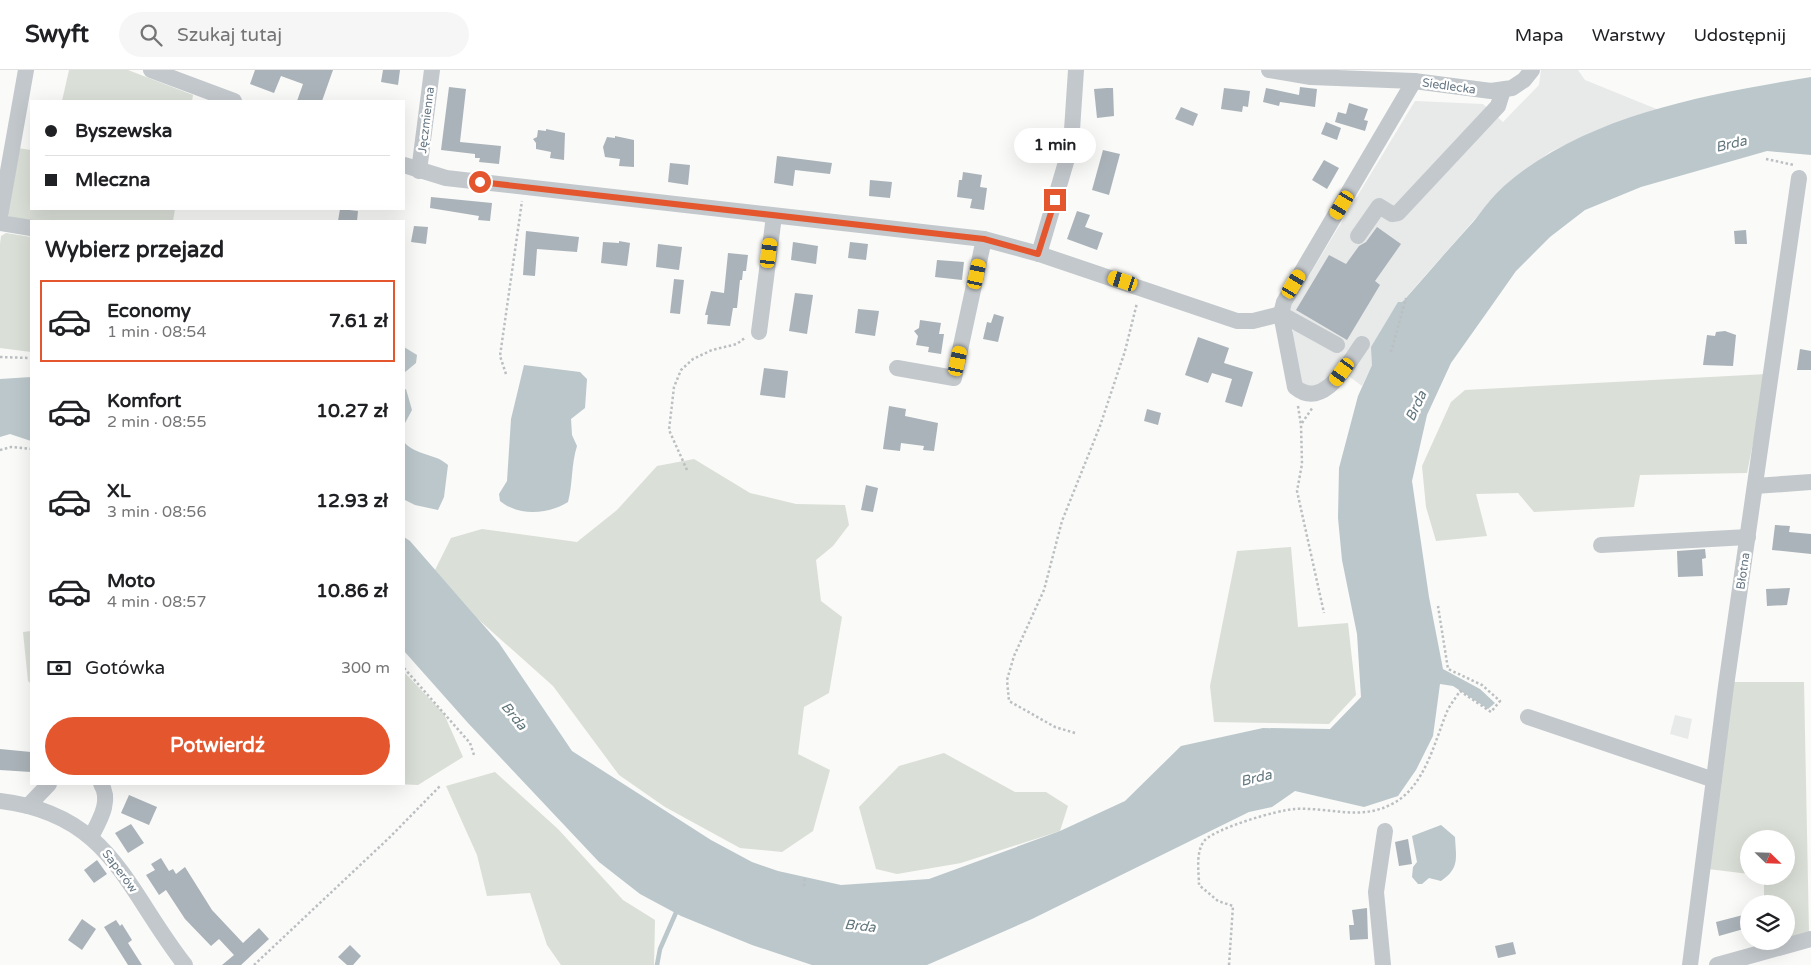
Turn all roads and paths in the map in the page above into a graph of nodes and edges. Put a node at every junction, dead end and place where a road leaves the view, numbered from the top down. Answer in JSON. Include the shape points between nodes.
{"nodes":[{"id":1,"x":26,"y":70,"type":"edge"},
{"id":2,"x":151,"y":70,"type":"edge"},
{"id":3,"x":432,"y":70,"type":"edge"},
{"id":4,"x":1076,"y":70,"type":"edge"},
{"id":5,"x":1269,"y":70,"type":"edge"},
{"id":6,"x":1532,"y":70,"type":"edge"},
{"id":7,"x":1414,"y":81,"type":"junction"},
{"id":8,"x":1503,"y":90,"type":"junction"},
{"id":9,"x":231,"y":100,"type":"edge"},
{"id":10,"x":1766,"y":159,"type":"dead end"},
{"id":11,"x":405,"y":165,"type":"edge"},
{"id":12,"x":419,"y":171,"type":"junction"},
{"id":13,"x":1800,"y":173,"type":"joint"},
{"id":14,"x":524,"y":187,"type":"junction"},
{"id":15,"x":0,"y":216,"type":"edge"},
{"id":16,"x":774,"y":216,"type":"junction"},
{"id":17,"x":0,"y":223,"type":"edge"},
{"id":18,"x":30,"y":228,"type":"edge"},
{"id":19,"x":1358,"y":236,"type":"dead end"},
{"id":20,"x":984,"y":239,"type":"junction"},
{"id":21,"x":1038,"y":254,"type":"junction"},
{"id":22,"x":1140,"y":287,"type":"junction"},
{"id":23,"x":1406,"y":298,"type":"dead end"},
{"id":24,"x":1281,"y":314,"type":"junction"},
{"id":25,"x":759,"y":329,"type":"joint"},
{"id":26,"x":1362,"y":344,"type":"dead end"},
{"id":27,"x":1337,"y":345,"type":"dead end"},
{"id":28,"x":1391,"y":352,"type":"dead end"},
{"id":29,"x":0,"y":356,"type":"edge"},
{"id":30,"x":30,"y":358,"type":"edge"},
{"id":31,"x":897,"y":368,"type":"dead end"},
{"id":32,"x":506,"y":374,"type":"dead end"},
{"id":33,"x":1295,"y":387,"type":"junction"},
{"id":34,"x":30,"y":449,"type":"edge"},
{"id":35,"x":0,"y":450,"type":"edge"},
{"id":36,"x":687,"y":470,"type":"dead end"},
{"id":37,"x":1811,"y":482,"type":"edge"},
{"id":38,"x":1755,"y":486,"type":"junction"},
{"id":39,"x":1748,"y":537,"type":"junction"},
{"id":40,"x":1601,"y":545,"type":"dead end"},
{"id":41,"x":1438,"y":606,"type":"dead end"},
{"id":42,"x":1324,"y":613,"type":"dead end"},
{"id":43,"x":405,"y":669,"type":"edge"},
{"id":44,"x":1528,"y":717,"type":"dead end"},
{"id":45,"x":1075,"y":733,"type":"dead end"},
{"id":46,"x":474,"y":755,"type":"dead end"},
{"id":47,"x":1714,"y":780,"type":"junction"},
{"id":48,"x":48,"y":785,"type":"edge"},
{"id":49,"x":102,"y":785,"type":"edge"},
{"id":50,"x":441,"y":785,"type":"dead end"},
{"id":51,"x":0,"y":801,"type":"edge"},
{"id":52,"x":28,"y":806,"type":"junction"},
{"id":53,"x":1385,"y":831,"type":"dead end"},
{"id":54,"x":91,"y":837,"type":"junction"},
{"id":55,"x":805,"y":877,"type":"dead end"},
{"id":56,"x":804,"y":886,"type":"dead end"},
{"id":57,"x":1811,"y":939,"type":"edge"},
{"id":58,"x":185,"y":965,"type":"edge"},
{"id":59,"x":254,"y":965,"type":"edge"},
{"id":60,"x":1229,"y":965,"type":"edge"},
{"id":61,"x":1383,"y":965,"type":"edge"},
{"id":62,"x":1690,"y":965,"type":"edge"},
{"id":63,"x":1717,"y":965,"type":"edge"}],
"edges":[{"from":1,"to":15,"type":"street"},
{"from":2,"to":9,"type":"street"},
{"from":3,"to":12,"type":"street","name":"Jęczmienna"},
{"from":4,"to":21,"type":"street","via":[[1071,145]]},
{"from":5,"to":7,"type":"street","name":"Siedlecka","via":[[1311,77]]},
{"from":6,"to":8,"type":"street","name":"Siedlecka","via":[[1519,84]]},
{"from":7,"to":8,"type":"street","name":"Siedlecka","via":[[1470,90]]},
{"from":7,"to":24,"type":"street","via":[[1284,302]]},
{"from":8,"to":19,"type":"street","via":[[1498,106],[1398,213],[1392,214],[1379,206]]},
{"from":10,"to":13,"type":"path"},
{"from":11,"to":12,"type":"street"},
{"from":12,"to":14,"type":"street","via":[[446,178]]},
{"from":13,"to":38,"type":"street","name":"Błotna"},
{"from":14,"to":16,"type":"street"},
{"from":14,"to":32,"type":"path","via":[[500,356]]},
{"from":16,"to":20,"type":"street"},
{"from":16,"to":25,"type":"street"},
{"from":17,"to":18,"type":"street"},
{"from":20,"to":21,"type":"street"},
{"from":20,"to":31,"type":"street","via":[[954,378]]},
{"from":21,"to":22,"type":"street"},
{"from":22,"to":24,"type":"street","via":[[1237,321],[1253,321]]},
{"from":22,"to":45,"type":"path","via":[[1125,351],[1103,417],[1062,521],[1044,590],[1014,656],[1007,680],[1009,702],[1055,727]]},
{"from":23,"to":28,"type":"path"},
{"from":24,"to":27,"type":"street"},
{"from":24,"to":33,"type":"street"},
{"from":25,"to":36,"type":"path","via":[[737,344],[693,359],[681,370],[674,387],[669,430]]},
{"from":26,"to":33,"type":"street","via":[[1325,391],[1311,392]]},
{"from":29,"to":30,"type":"path"},
{"from":33,"to":42,"type":"path","via":[[1301,425],[1302,464],[1297,491]]},
{"from":34,"to":35,"type":"path","via":[[11,447]]},
{"from":37,"to":38,"type":"street"},
{"from":38,"to":39,"type":"street","name":"Błotna"},
{"from":39,"to":40,"type":"street"},
{"from":39,"to":47,"type":"street","name":"Błotna"},
{"from":41,"to":60,"type":"path","via":[[1448,669],[1482,685],[1500,701],[1491,712],[1460,692],[1446,713],[1427,765],[1412,787],[1394,804],[1366,813],[1295,809],[1235,825],[1205,840],[1198,862],[1199,885],[1218,901],[1233,906]]},
{"from":43,"to":46,"type":"path","via":[[470,743]]},
{"from":44,"to":47,"type":"street"},
{"from":47,"to":62,"type":"street","name":"Błotna"},
{"from":48,"to":52,"type":"street"},
{"from":49,"to":54,"type":"street","via":[[106,791],[103,813]]},
{"from":50,"to":59,"type":"path"},
{"from":51,"to":52,"type":"street","name":"Saperów"},
{"from":52,"to":54,"type":"street","name":"Saperów","via":[[50,813]]},
{"from":53,"to":61,"type":"street","via":[[1376,892]]},
{"from":54,"to":58,"type":"street","name":"Saperów","via":[[115,861]]},
{"from":55,"to":56,"type":"path"},
{"from":57,"to":63,"type":"street"}]}
